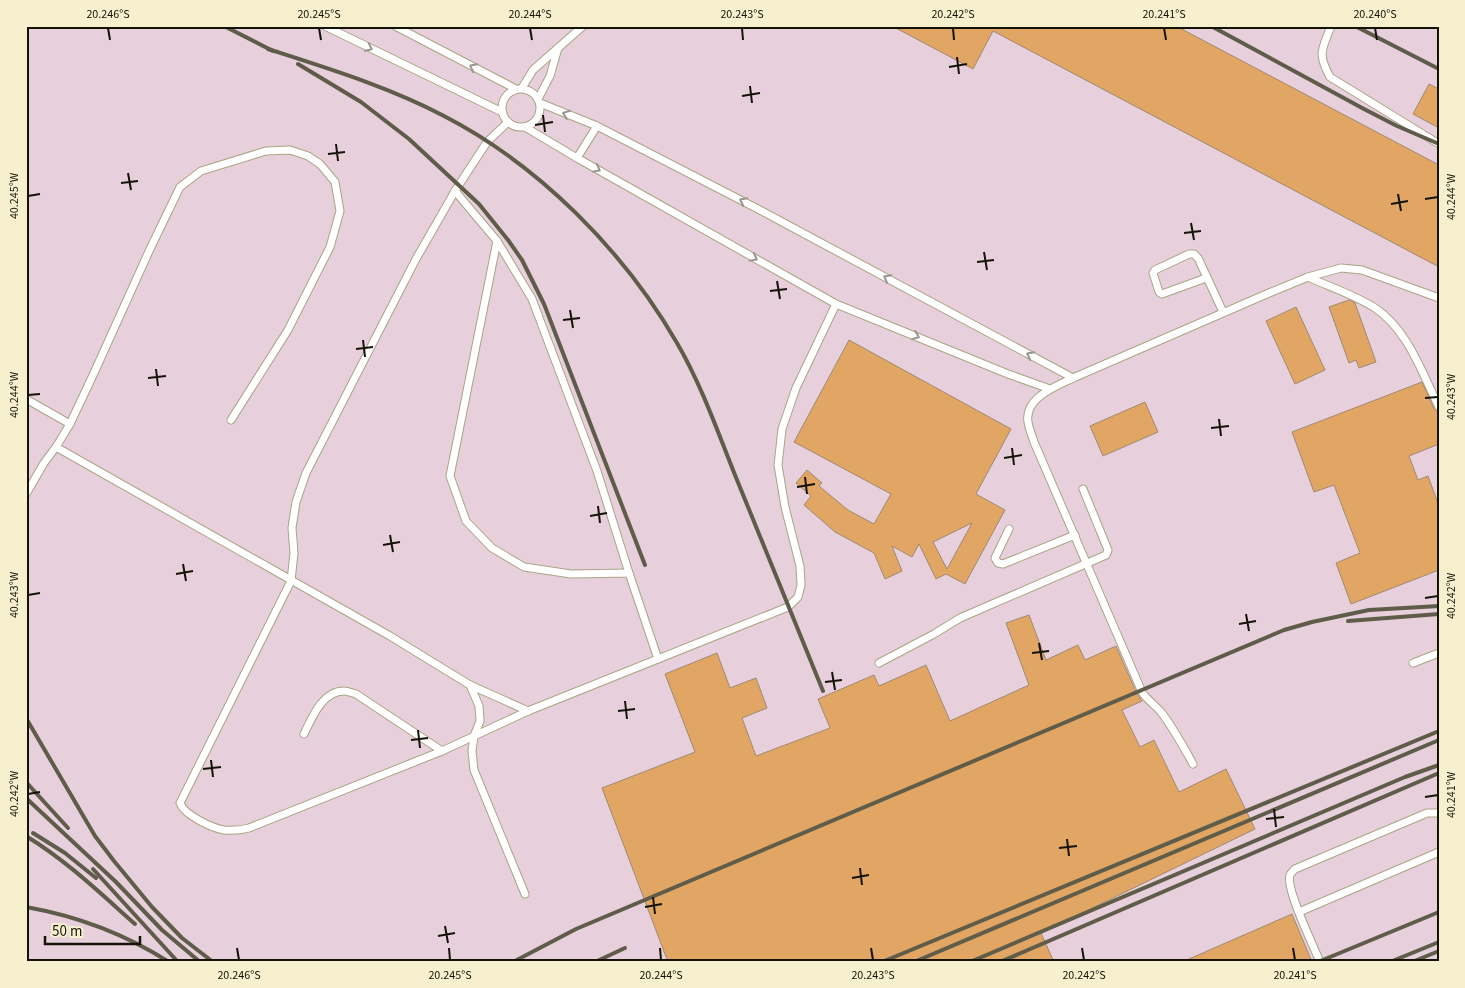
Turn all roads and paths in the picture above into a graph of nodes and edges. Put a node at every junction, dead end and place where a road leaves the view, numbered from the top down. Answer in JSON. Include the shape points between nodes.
{"nodes":[{"id":1,"x":325,"y":26,"type":"edge"},
{"id":2,"x":395,"y":26,"type":"edge"},
{"id":3,"x":583,"y":26,"type":"edge"},
{"id":4,"x":1331,"y":26,"type":"edge"},
{"id":5,"x":558,"y":46,"type":"junction"},
{"id":6,"x":519,"y":89,"type":"junction"},
{"id":7,"x":539,"y":101,"type":"junction"},
{"id":8,"x":502,"y":112,"type":"junction"},
{"id":9,"x":508,"y":122,"type":"junction"},
{"id":10,"x":597,"y":126,"type":"junction"},
{"id":11,"x":525,"y":127,"type":"junction"},
{"id":12,"x":1439,"y":144,"type":"edge"},
{"id":13,"x":577,"y":158,"type":"junction"},
{"id":14,"x":455,"y":192,"type":"junction"},
{"id":15,"x":498,"y":241,"type":"junction"},
{"id":16,"x":1308,"y":277,"type":"junction"},
{"id":17,"x":1206,"y":278,"type":"junction"},
{"id":18,"x":1439,"y":298,"type":"edge"},
{"id":19,"x":836,"y":304,"type":"junction"},
{"id":20,"x":1223,"y":312,"type":"junction"},
{"id":21,"x":1073,"y":378,"type":"junction"},
{"id":22,"x":1050,"y":389,"type":"junction"},
{"id":23,"x":26,"y":399,"type":"edge"},
{"id":24,"x":1439,"y":407,"type":"edge"},
{"id":25,"x":231,"y":420,"type":"dead end"},
{"id":26,"x":70,"y":424,"type":"junction"},
{"id":27,"x":56,"y":448,"type":"junction"},
{"id":28,"x":1082,"y":489,"type":"dead end"},
{"id":29,"x":26,"y":494,"type":"edge"},
{"id":30,"x":1009,"y":529,"type":"dead end"},
{"id":31,"x":1075,"y":535,"type":"junction"},
{"id":32,"x":1087,"y":562,"type":"junction"},
{"id":33,"x":629,"y":573,"type":"junction"},
{"id":34,"x":291,"y":581,"type":"junction"},
{"id":35,"x":1439,"y":653,"type":"edge"},
{"id":36,"x":658,"y":659,"type":"junction"},
{"id":37,"x":879,"y":663,"type":"dead end"},
{"id":38,"x":1413,"y":663,"type":"dead end"},
{"id":39,"x":470,"y":685,"type":"junction"},
{"id":40,"x":528,"y":711,"type":"junction"},
{"id":41,"x":304,"y":734,"type":"dead end"},
{"id":42,"x":474,"y":736,"type":"junction"},
{"id":43,"x":442,"y":751,"type":"junction"},
{"id":44,"x":1193,"y":764,"type":"dead end"},
{"id":45,"x":1439,"y":813,"type":"edge"},
{"id":46,"x":1439,"y":852,"type":"edge"},
{"id":47,"x":525,"y":894,"type":"dead end"},
{"id":48,"x":1298,"y":912,"type":"junction"},
{"id":49,"x":1320,"y":962,"type":"edge"}],
"edges":[{"from":1,"to":8,"type":"lane","one_way":true},
{"from":6,"to":2,"type":"lane","one_way":true},
{"from":3,"to":5,"type":"lane"},
{"from":4,"to":12,"type":"lane","via":[[1321,51],[1322,63],[1330,77]]},
{"from":5,"to":6,"type":"lane"},
{"from":5,"to":7,"type":"lane"},
{"from":6,"to":7,"type":"lane","via":[[528,90]]},
{"from":6,"to":8,"type":"lane","via":[[506,95]]},
{"from":10,"to":7,"type":"lane","one_way":true},
{"from":7,"to":11,"type":"lane","via":[[536,121]]},
{"from":8,"to":9,"type":"lane"},
{"from":9,"to":11,"type":"lane"},
{"from":9,"to":14,"type":"lane","via":[[487,142]]},
{"from":10,"to":13,"type":"lane"},
{"from":21,"to":10,"type":"lane","one_way":true,"via":[[767,213]]},
{"from":11,"to":13,"type":"lane"},
{"from":13,"to":19,"type":"lane","one_way":true},
{"from":14,"to":15,"type":"lane"},
{"from":14,"to":34,"type":"lane","via":[[416,259],[306,473],[293,519]]},
{"from":15,"to":33,"type":"lane","via":[[532,299],[597,471]]},
{"from":15,"to":33,"type":"lane","via":[[450,476],[466,522],[492,548],[524,567],[571,574]]},
{"from":16,"to":18,"type":"lane","via":[[1341,268],[1362,270]]},
{"from":16,"to":20,"type":"lane"},
{"from":16,"to":24,"type":"lane","via":[[1375,308],[1391,322],[1410,346]]},
{"from":17,"to":17,"type":"lane","via":[[1194,254],[1153,273],[1162,294]]},
{"from":17,"to":20,"type":"lane"},
{"from":19,"to":22,"type":"lane","one_way":true},
{"from":19,"to":36,"type":"lane","via":[[796,388],[782,429],[778,465],[800,566],[798,597],[786,608]]},
{"from":20,"to":21,"type":"lane"},
{"from":21,"to":22,"type":"lane"},
{"from":22,"to":31,"type":"lane","via":[[1035,400],[1029,409],[1028,421]]},
{"from":23,"to":26,"type":"lane"},
{"from":25,"to":26,"type":"lane","via":[[288,330],[330,247],[340,210],[334,182],[320,164],[290,150],[266,151],[201,171],[180,187]]},
{"from":26,"to":27,"type":"lane"},
{"from":27,"to":29,"type":"lane"},
{"from":27,"to":34,"type":"lane"},
{"from":28,"to":32,"type":"lane","via":[[1108,550],[1106,555]]},
{"from":30,"to":31,"type":"lane","via":[[995,558],[998,563]]},
{"from":31,"to":32,"type":"lane"},
{"from":32,"to":37,"type":"lane","via":[[960,618]]},
{"from":32,"to":44,"type":"lane","via":[[1142,692],[1160,710]]},
{"from":33,"to":36,"type":"lane"},
{"from":34,"to":39,"type":"lane"},
{"from":34,"to":43,"type":"lane","via":[[181,800],[183,810],[208,825],[225,830],[249,828]]},
{"from":35,"to":38,"type":"lane"},
{"from":36,"to":40,"type":"lane"},
{"from":39,"to":40,"type":"lane"},
{"from":39,"to":42,"type":"lane","via":[[479,706],[480,721]]},
{"from":40,"to":42,"type":"lane"},
{"from":41,"to":43,"type":"lane","via":[[320,705],[331,694],[344,691],[356,694]]},
{"from":42,"to":43,"type":"lane"},
{"from":42,"to":47,"type":"lane","via":[[474,770]]},
{"from":45,"to":48,"type":"lane","via":[[1427,813],[1295,869],[1289,885]]},
{"from":46,"to":48,"type":"lane"},
{"from":48,"to":49,"type":"lane"}]}
